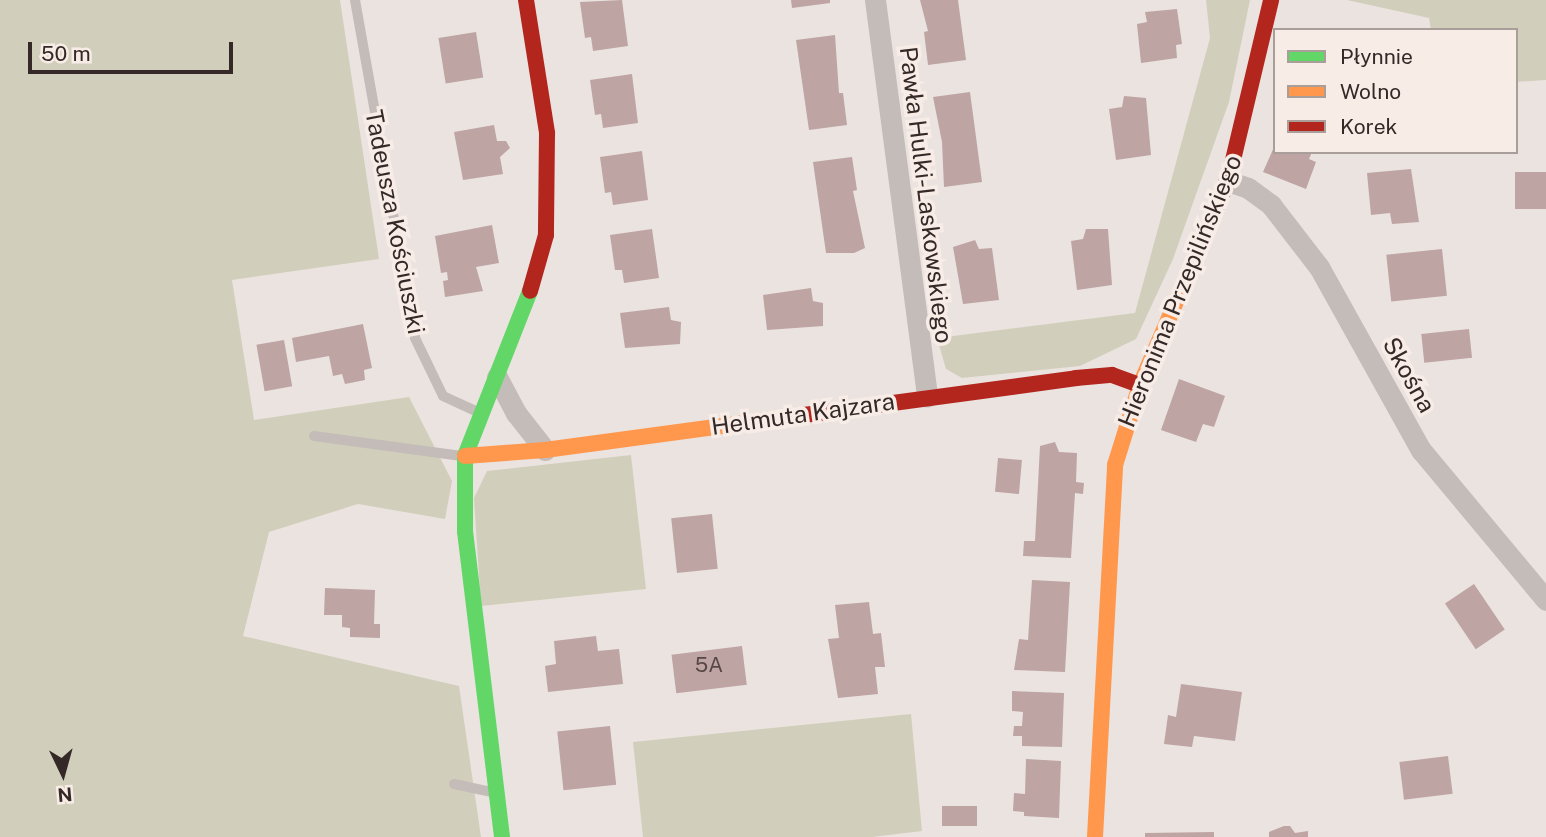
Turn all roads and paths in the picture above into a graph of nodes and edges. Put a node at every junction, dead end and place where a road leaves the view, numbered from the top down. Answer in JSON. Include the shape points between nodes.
{"nodes":[{"id":1,"x":355,"y":0,"type":"edge"},
{"id":2,"x":526,"y":0,"type":"edge"},
{"id":3,"x":874,"y":0,"type":"edge"},
{"id":4,"x":1270,"y":0,"type":"edge"},
{"id":5,"x":1228,"y":181,"type":"junction"},
{"id":6,"x":497,"y":377,"type":"junction"},
{"id":7,"x":1140,"y":385,"type":"junction"},
{"id":8,"x":927,"y":397,"type":"junction"},
{"id":9,"x":482,"y":414,"type":"junction"},
{"id":10,"x":314,"y":436,"type":"dead end"},
{"id":11,"x":545,"y":450,"type":"junction"},
{"id":12,"x":465,"y":456,"type":"junction"},
{"id":13,"x":1546,"y":600,"type":"edge"},
{"id":14,"x":454,"y":784,"type":"dead end"},
{"id":15,"x":495,"y":793,"type":"junction"},
{"id":16,"x":502,"y":837,"type":"edge"},
{"id":17,"x":1095,"y":837,"type":"edge"}],
"edges":[{"from":1,"to":9,"type":"lane","name":"Tadeusza Kościuszki","via":[[415,338],[443,396]]},
{"from":2,"to":6,"type":"street","via":[[547,133],[546,235]]},
{"from":3,"to":8,"type":"street","name":"Pawła Hulki-Laskowskiego"},
{"from":4,"to":5,"type":"street","name":"Hieronima Przepilińskiego"},
{"from":5,"to":7,"type":"street","name":"Hieronima Przepilińskiego"},
{"from":5,"to":13,"type":"street","name":"Skośna","via":[[1248,188],[1271,205],[1311,257],[1421,450]]},
{"from":6,"to":9,"type":"street"},
{"from":6,"to":11,"type":"street","via":[[516,413]]},
{"from":7,"to":8,"type":"street","name":"Helmuta Kajzara","via":[[1112,375]]},
{"from":7,"to":17,"type":"street","name":"Hieronima Przepilińskiego","via":[[1115,465]]},
{"from":8,"to":11,"type":"street","name":"Helmuta Kajzara"},
{"from":9,"to":12,"type":"street"},
{"from":10,"to":12,"type":"lane"},
{"from":11,"to":12,"type":"street","name":"Helmuta Kajzara"},
{"from":12,"to":15,"type":"street","via":[[465,531]]},
{"from":14,"to":15,"type":"lane"},
{"from":15,"to":16,"type":"street"}]}
